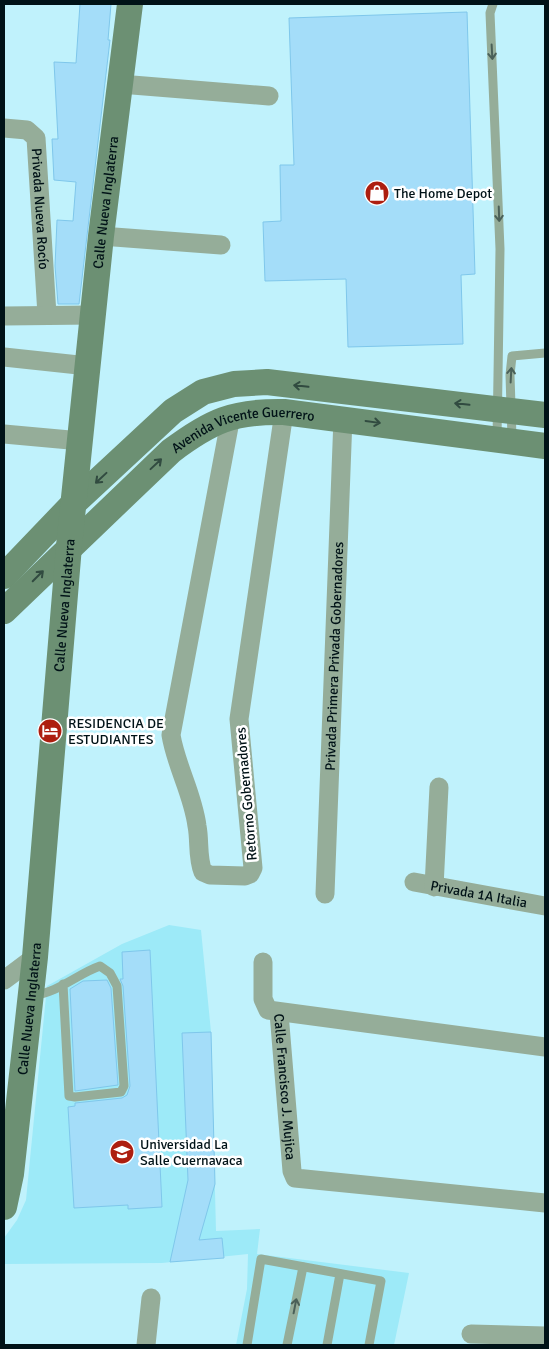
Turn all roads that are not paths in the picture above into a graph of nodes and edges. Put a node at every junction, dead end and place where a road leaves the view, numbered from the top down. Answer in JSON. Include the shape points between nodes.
{"nodes":[{"id":1,"x":130,"y":4,"type":"edge"},
{"id":2,"x":491,"y":7,"type":"edge"},
{"id":3,"x":120,"y":84,"type":"junction"},
{"id":4,"x":269,"y":96,"type":"dead end"},
{"id":5,"x":4,"y":128,"type":"edge"},
{"id":6,"x":101,"y":236,"type":"junction"},
{"id":7,"x":221,"y":245,"type":"dead end"},
{"id":8,"x":93,"y":315,"type":"junction"},
{"id":9,"x":4,"y":316,"type":"edge"},
{"id":10,"x":46,"y":316,"type":"junction"},
{"id":11,"x":545,"y":353,"type":"edge"},
{"id":12,"x":4,"y":357,"type":"edge"},
{"id":13,"x":88,"y":366,"type":"junction"},
{"id":14,"x":504,"y":409,"type":"junction"},
{"id":15,"x":284,"y":412,"type":"junction"},
{"id":16,"x":545,"y":415,"type":"edge"},
{"id":17,"x":231,"y":416,"type":"junction"},
{"id":18,"x":343,"y":418,"type":"junction"},
{"id":19,"x":4,"y":434,"type":"edge"},
{"id":20,"x":505,"y":440,"type":"junction"},
{"id":21,"x":81,"y":441,"type":"junction"},
{"id":22,"x":545,"y":446,"type":"edge"},
{"id":23,"x":75,"y":502,"type":"junction"},
{"id":24,"x":69,"y":546,"type":"junction"},
{"id":25,"x":5,"y":572,"type":"edge"},
{"id":26,"x":4,"y":611,"type":"edge"},
{"id":27,"x":439,"y":787,"type":"dead end"},
{"id":28,"x":414,"y":882,"type":"dead end"},
{"id":29,"x":434,"y":887,"type":"junction"},
{"id":30,"x":325,"y":894,"type":"dead end"},
{"id":31,"x":545,"y":906,"type":"edge"},
{"id":32,"x":35,"y":956,"type":"junction"},
{"id":33,"x":262,"y":962,"type":"dead end"},
{"id":34,"x":4,"y":980,"type":"edge"},
{"id":35,"x":63,"y":984,"type":"junction"},
{"id":36,"x":31,"y":995,"type":"junction"},
{"id":37,"x":279,"y":1013,"type":"junction"},
{"id":38,"x":545,"y":1047,"type":"edge"},
{"id":39,"x":7,"y":1170,"type":"edge"},
{"id":40,"x":545,"y":1203,"type":"edge"},
{"id":41,"x":4,"y":1207,"type":"edge"},
{"id":42,"x":303,"y":1267,"type":"junction"},
{"id":43,"x":340,"y":1274,"type":"junction"},
{"id":44,"x":151,"y":1298,"type":"dead end"},
{"id":45,"x":471,"y":1334,"type":"dead end"},
{"id":46,"x":545,"y":1336,"type":"edge"},
{"id":47,"x":146,"y":1345,"type":"edge"},
{"id":48,"x":247,"y":1345,"type":"edge"},
{"id":49,"x":287,"y":1345,"type":"edge"},
{"id":50,"x":328,"y":1345,"type":"edge"},
{"id":51,"x":369,"y":1345,"type":"edge"}],
"edges":[{"from":1,"to":3,"type":"main road","name":"Calle Nueva Inglaterra"},
{"from":2,"to":14,"type":"lane","one_way":true},
{"from":3,"to":4,"type":"street"},
{"from":3,"to":6,"type":"main road","name":"Calle Nueva Inglaterra"},
{"from":5,"to":10,"type":"street","name":"Privada Nueva Rocío","via":[[27,130],[36,138]]},
{"from":6,"to":7,"type":"street"},
{"from":6,"to":8,"type":"main road","name":"Calle Nueva Inglaterra"},
{"from":8,"to":10,"type":"street"},
{"from":8,"to":13,"type":"main road","name":"Calle Nueva Inglaterra"},
{"from":9,"to":10,"type":"street"},
{"from":14,"to":11,"type":"lane","one_way":true,"via":[[512,356]]},
{"from":12,"to":13,"type":"street"},
{"from":13,"to":21,"type":"main road","name":"Calle Nueva Inglaterra"},
{"from":14,"to":16,"type":"main road"},
{"from":14,"to":20,"type":"lane"},
{"from":14,"to":20,"type":"lane"},
{"from":14,"to":23,"type":"main road","one_way":true,"via":[[267,382],[234,384],[203,392],[173,411]]},
{"from":15,"to":17,"type":"main road","name":"Avenida Vicente Guerrero"},
{"from":15,"to":17,"type":"street","name":"Retorno Gobernadores","via":[[239,719],[253,868],[245,876],[203,872],[199,864],[197,825],[171,735]]},
{"from":15,"to":18,"type":"main road","name":"Avenida Vicente Guerrero"},
{"from":24,"to":17,"type":"main road","name":"Avenida Vicente Guerrero","one_way":true,"via":[[170,451],[199,430]]},
{"from":18,"to":20,"type":"main road","name":"Avenida Vicente Guerrero","one_way":true},
{"from":18,"to":30,"type":"street","name":"Privada Primera Privada Gobernadores"},
{"from":19,"to":21,"type":"street"},
{"from":20,"to":22,"type":"main road","name":"Avenida Vicente Guerrero"},
{"from":21,"to":23,"type":"main road","name":"Calle Nueva Inglaterra"},
{"from":23,"to":24,"type":"main road","name":"Calle Nueva Inglaterra"},
{"from":23,"to":25,"type":"main road"},
{"from":26,"to":24,"type":"main road","name":"Avenida Vicente Guerrero","one_way":true},
{"from":24,"to":32,"type":"main road","name":"Calle Nueva Inglaterra"},
{"from":27,"to":29,"type":"street"},
{"from":28,"to":29,"type":"street","name":"Privada 1A Italia"},
{"from":29,"to":31,"type":"street","name":"Privada 1A Italia"},
{"from":32,"to":34,"type":"street"},
{"from":32,"to":36,"type":"main road","name":"Calle Nueva Inglaterra"},
{"from":33,"to":37,"type":"street","via":[[263,999],[268,1010]]},
{"from":35,"to":35,"type":"lane","via":[[84,971],[100,966],[110,973],[116,986],[124,1086],[120,1092],[75,1098],[68,1096]]},
{"from":35,"to":36,"type":"lane","via":[[46,994]]},
{"from":36,"to":39,"type":"main road","name":"Calle Nueva Inglaterra"},
{"from":37,"to":38,"type":"street","name":"Calle Francisco J. Mujica"},
{"from":37,"to":40,"type":"street","name":"Calle Francisco J. Mujica","via":[[295,1178]]},
{"from":39,"to":41,"type":"main road","name":"Calle Nueva Inglaterra"},
{"from":42,"to":43,"type":"lane"},
{"from":42,"to":48,"type":"lane","via":[[261,1260]]},
{"from":49,"to":42,"type":"lane","one_way":true},
{"from":43,"to":50,"type":"lane"},
{"from":43,"to":51,"type":"lane","via":[[381,1281]]},
{"from":44,"to":47,"type":"street"},
{"from":45,"to":46,"type":"street"}]}
